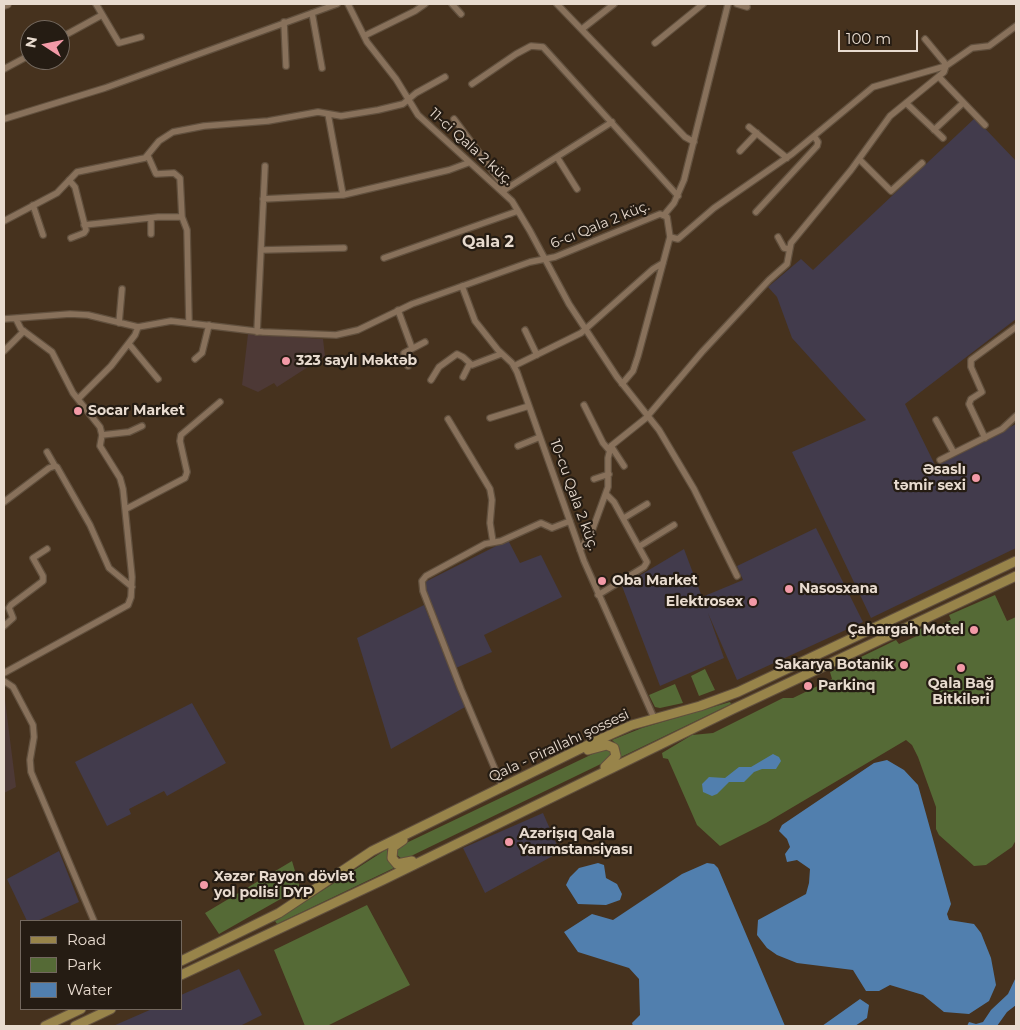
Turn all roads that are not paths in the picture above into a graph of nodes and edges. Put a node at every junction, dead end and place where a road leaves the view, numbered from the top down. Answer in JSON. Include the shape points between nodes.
{"nodes":[{"id":1,"x":96,"y":4,"type":"edge"},
{"id":2,"x":337,"y":4,"type":"edge"},
{"id":3,"x":348,"y":4,"type":"edge"},
{"id":4,"x":425,"y":4,"type":"edge"},
{"id":5,"x":452,"y":4,"type":"edge"},
{"id":6,"x":557,"y":4,"type":"edge"},
{"id":7,"x":614,"y":4,"type":"edge"},
{"id":8,"x":703,"y":4,"type":"edge"},
{"id":9,"x":728,"y":4,"type":"edge"},
{"id":10,"x":737,"y":4,"type":"edge"},
{"id":11,"x":747,"y":7,"type":"dead end"},
{"id":12,"x":312,"y":13,"type":"junction"},
{"id":13,"x":462,"y":14,"type":"dead end"},
{"id":14,"x":102,"y":15,"type":"junction"},
{"id":15,"x":284,"y":22,"type":"junction"},
{"id":16,"x":1016,"y":26,"type":"edge"},
{"id":17,"x":582,"y":29,"type":"junction"},
{"id":18,"x":70,"y":33,"type":"edge"},
{"id":19,"x":364,"y":36,"type":"junction"},
{"id":20,"x":141,"y":37,"type":"dead end"},
{"id":21,"x":925,"y":39,"type":"dead end"},
{"id":22,"x":655,"y":43,"type":"dead end"},
{"id":23,"x":20,"y":60,"type":"edge"},
{"id":24,"x":286,"y":66,"type":"dead end"},
{"id":25,"x":946,"y":66,"type":"junction"},
{"id":26,"x":322,"y":68,"type":"dead end"},
{"id":27,"x":4,"y":69,"type":"edge"},
{"id":28,"x":445,"y":76,"type":"dead end"},
{"id":29,"x":939,"y":77,"type":"junction"},
{"id":30,"x":472,"y":84,"type":"dead end"},
{"id":31,"x":408,"y":100,"type":"junction"},
{"id":32,"x":906,"y":103,"type":"junction"},
{"id":33,"x":963,"y":103,"type":"junction"},
{"id":34,"x":328,"y":114,"type":"junction"},
{"id":35,"x":454,"y":118,"type":"dead end"},
{"id":36,"x":4,"y":119,"type":"edge"},
{"id":37,"x":612,"y":122,"type":"junction"},
{"id":38,"x":985,"y":125,"type":"dead end"},
{"id":39,"x":749,"y":127,"type":"dead end"},
{"id":40,"x":934,"y":130,"type":"junction"},
{"id":41,"x":757,"y":133,"type":"junction"},
{"id":42,"x":814,"y":136,"type":"junction"},
{"id":43,"x":943,"y":138,"type":"dead end"},
{"id":44,"x":694,"y":142,"type":"junction"},
{"id":45,"x":740,"y":151,"type":"dead end"},
{"id":46,"x":148,"y":156,"type":"junction"},
{"id":47,"x":557,"y":157,"type":"junction"},
{"id":48,"x":787,"y":158,"type":"junction"},
{"id":49,"x":859,"y":159,"type":"junction"},
{"id":50,"x":468,"y":163,"type":"junction"},
{"id":51,"x":922,"y":164,"type":"dead end"},
{"id":52,"x":265,"y":166,"type":"dead end"},
{"id":53,"x":69,"y":180,"type":"junction"},
{"id":54,"x":576,"y":189,"type":"dead end"},
{"id":55,"x":504,"y":191,"type":"junction"},
{"id":56,"x":343,"y":195,"type":"junction"},
{"id":57,"x":678,"y":196,"type":"junction"},
{"id":58,"x":263,"y":199,"type":"junction"},
{"id":59,"x":33,"y":206,"type":"junction"},
{"id":60,"x":518,"y":211,"type":"junction"},
{"id":61,"x":756,"y":212,"type":"dead end"},
{"id":62,"x":664,"y":215,"type":"junction"},
{"id":63,"x":182,"y":217,"type":"junction"},
{"id":64,"x":150,"y":218,"type":"junction"},
{"id":65,"x":4,"y":221,"type":"edge"},
{"id":66,"x":84,"y":225,"type":"junction"},
{"id":67,"x":151,"y":234,"type":"dead end"},
{"id":68,"x":43,"y":235,"type":"dead end"},
{"id":69,"x":670,"y":237,"type":"junction"},
{"id":70,"x":778,"y":237,"type":"dead end"},
{"id":71,"x":71,"y":238,"type":"dead end"},
{"id":72,"x":344,"y":248,"type":"dead end"},
{"id":73,"x":789,"y":249,"type":"junction"},
{"id":74,"x":260,"y":250,"type":"junction"},
{"id":75,"x":384,"y":258,"type":"dead end"},
{"id":76,"x":544,"y":259,"type":"junction"},
{"id":77,"x":663,"y":263,"type":"junction"},
{"id":78,"x":462,"y":286,"type":"junction"},
{"id":79,"x":122,"y":289,"type":"dead end"},
{"id":80,"x":398,"y":310,"type":"junction"},
{"id":81,"x":4,"y":318,"type":"edge"},
{"id":82,"x":16,"y":319,"type":"junction"},
{"id":83,"x":119,"y":323,"type":"junction"},
{"id":84,"x":189,"y":323,"type":"junction"},
{"id":85,"x":209,"y":325,"type":"junction"},
{"id":86,"x":1016,"y":327,"type":"edge"},
{"id":87,"x":138,"y":328,"type":"junction"},
{"id":88,"x":525,"y":330,"type":"dead end"},
{"id":89,"x":586,"y":330,"type":"junction"},
{"id":90,"x":24,"y":331,"type":"junction"},
{"id":91,"x":257,"y":332,"type":"junction"},
{"id":92,"x":425,"y":342,"type":"dead end"},
{"id":93,"x":129,"y":344,"type":"junction"},
{"id":94,"x":412,"y":348,"type":"junction"},
{"id":95,"x":4,"y":351,"type":"edge"},
{"id":96,"x":501,"y":354,"type":"junction"},
{"id":97,"x":537,"y":354,"type":"junction"},
{"id":98,"x":195,"y":359,"type":"dead end"},
{"id":99,"x":470,"y":365,"type":"junction"},
{"id":100,"x":408,"y":366,"type":"dead end"},
{"id":101,"x":514,"y":366,"type":"junction"},
{"id":102,"x":463,"y":377,"type":"dead end"},
{"id":103,"x":158,"y":379,"type":"dead end"},
{"id":104,"x":431,"y":380,"type":"dead end"},
{"id":105,"x":622,"y":384,"type":"junction"},
{"id":106,"x":78,"y":399,"type":"junction"},
{"id":107,"x":220,"y":402,"type":"dead end"},
{"id":108,"x":584,"y":405,"type":"dead end"},
{"id":109,"x":529,"y":406,"type":"junction"},
{"id":110,"x":648,"y":415,"type":"junction"},
{"id":111,"x":490,"y":418,"type":"dead end"},
{"id":112,"x":1015,"y":418,"type":"edge"},
{"id":113,"x":448,"y":419,"type":"dead end"},
{"id":114,"x":936,"y":420,"type":"dead end"},
{"id":115,"x":142,"y":426,"type":"dead end"},
{"id":116,"x":102,"y":435,"type":"junction"},
{"id":117,"x":540,"y":437,"type":"junction"},
{"id":118,"x":985,"y":438,"type":"junction"},
{"id":119,"x":518,"y":446,"type":"dead end"},
{"id":120,"x":610,"y":448,"type":"junction"},
{"id":121,"x":47,"y":452,"type":"dead end"},
{"id":122,"x":954,"y":453,"type":"junction"},
{"id":123,"x":940,"y":460,"type":"dead end"},
{"id":124,"x":55,"y":466,"type":"junction"},
{"id":125,"x":624,"y":466,"type":"dead end"},
{"id":126,"x":609,"y":474,"type":"junction"},
{"id":127,"x":594,"y":479,"type":"dead end"},
{"id":128,"x":606,"y":494,"type":"junction"},
{"id":129,"x":4,"y":502,"type":"edge"},
{"id":130,"x":647,"y":504,"type":"dead end"},
{"id":131,"x":126,"y":509,"type":"junction"},
{"id":132,"x":624,"y":518,"type":"junction"},
{"id":133,"x":570,"y":522,"type":"junction"},
{"id":134,"x":674,"y":524,"type":"dead end"},
{"id":135,"x":493,"y":542,"type":"junction"},
{"id":136,"x":640,"y":546,"type":"junction"},
{"id":137,"x":47,"y":549,"type":"dead end"},
{"id":138,"x":580,"y":550,"type":"junction"},
{"id":139,"x":1016,"y":561,"type":"edge"},
{"id":140,"x":737,"y":576,"type":"dead end"},
{"id":141,"x":1016,"y":576,"type":"edge"},
{"id":142,"x":132,"y":587,"type":"junction"},
{"id":143,"x":598,"y":595,"type":"junction"},
{"id":144,"x":4,"y":626,"type":"edge"},
{"id":145,"x":4,"y":673,"type":"edge"},
{"id":146,"x":4,"y":681,"type":"edge"},
{"id":147,"x":654,"y":718,"type":"junction"},
{"id":148,"x":556,"y":760,"type":"junction"},
{"id":149,"x":503,"y":788,"type":"junction"},
{"id":150,"x":567,"y":790,"type":"junction"},
{"id":151,"x":431,"y":822,"type":"junction"},
{"id":152,"x":440,"y":853,"type":"junction"},
{"id":153,"x":94,"y":920,"type":"edge"},
{"id":154,"x":182,"y":961,"type":"edge"},
{"id":155,"x":182,"y":975,"type":"edge"},
{"id":156,"x":80,"y":1010,"type":"edge"},
{"id":157,"x":109,"y":1010,"type":"edge"},
{"id":158,"x":46,"y":1026,"type":"edge"},
{"id":159,"x":75,"y":1026,"type":"edge"}],
"edges":[{"from":1,"to":14,"type":"street"},
{"from":2,"to":12,"type":"street"},
{"from":3,"to":19,"type":"street","name":"11-ci Qala 2 küç."},
{"from":4,"to":19,"type":"street"},
{"from":5,"to":13,"type":"street"},
{"from":6,"to":17,"type":"street"},
{"from":7,"to":17,"type":"street"},
{"from":8,"to":22,"type":"street"},
{"from":9,"to":44,"type":"street"},
{"from":10,"to":11,"type":"street"},
{"from":12,"to":15,"type":"street"},
{"from":12,"to":26,"type":"street"},
{"from":14,"to":18,"type":"street"},
{"from":14,"to":20,"type":"street","via":[[119,43]]},
{"from":15,"to":24,"type":"street"},
{"from":15,"to":36,"type":"street","via":[[105,88]]},
{"from":16,"to":25,"type":"street","via":[[989,46],[972,48]]},
{"from":17,"to":44,"type":"street","via":[[686,138]]},
{"from":19,"to":31,"type":"street","name":"11-ci Qala 2 küç."},
{"from":21,"to":25,"type":"street"},
{"from":23,"to":27,"type":"street"},
{"from":25,"to":29,"type":"street"},
{"from":25,"to":42,"type":"street","via":[[873,87]]},
{"from":28,"to":31,"type":"street"},
{"from":29,"to":32,"type":"street"},
{"from":29,"to":33,"type":"street"},
{"from":30,"to":37,"type":"street","via":[[516,54],[531,46],[540,46]]},
{"from":31,"to":34,"type":"street","via":[[400,105],[359,114]]},
{"from":31,"to":50,"type":"street","name":"11-ci Qala 2 küç.","via":[[422,120]]},
{"from":32,"to":40,"type":"street"},
{"from":32,"to":49,"type":"street","via":[[884,123]]},
{"from":33,"to":38,"type":"street"},
{"from":33,"to":40,"type":"street"},
{"from":34,"to":46,"type":"street","via":[[318,112],[268,121],[178,130],[160,141]]},
{"from":34,"to":56,"type":"street"},
{"from":35,"to":55,"type":"street"},
{"from":37,"to":47,"type":"street"},
{"from":37,"to":57,"type":"street"},
{"from":39,"to":41,"type":"street"},
{"from":40,"to":43,"type":"street"},
{"from":41,"to":45,"type":"street"},
{"from":41,"to":48,"type":"street"},
{"from":42,"to":48,"type":"street"},
{"from":42,"to":61,"type":"street","via":[[818,146]]},
{"from":44,"to":57,"type":"street"},
{"from":46,"to":53,"type":"street","via":[[77,172]]},
{"from":46,"to":63,"type":"street","via":[[156,174],[174,173],[178,176]]},
{"from":47,"to":54,"type":"street"},
{"from":47,"to":55,"type":"street"},
{"from":48,"to":69,"type":"street","via":[[714,208],[680,238]]},
{"from":49,"to":51,"type":"street","via":[[892,191]]},
{"from":49,"to":73,"type":"street"},
{"from":50,"to":55,"type":"street","name":"11-ci Qala 2 küç."},
{"from":50,"to":56,"type":"street"},
{"from":52,"to":58,"type":"street"},
{"from":53,"to":59,"type":"street","via":[[57,193]]},
{"from":53,"to":66,"type":"street","via":[[75,187]]},
{"from":55,"to":60,"type":"street","name":"11-ci Qala 2 küç."},
{"from":56,"to":58,"type":"street"},
{"from":57,"to":62,"type":"street"},
{"from":58,"to":74,"type":"street"},
{"from":59,"to":65,"type":"street"},
{"from":59,"to":68,"type":"street"},
{"from":60,"to":75,"type":"street"},
{"from":60,"to":76,"type":"street","name":"11-ci Qala 2 küç."},
{"from":62,"to":69,"type":"street","name":"6-cı Qala 2 küç."},
{"from":62,"to":76,"type":"street","name":"6-cı Qala 2 küç.","via":[[654,216]]},
{"from":63,"to":64,"type":"street"},
{"from":63,"to":84,"type":"street","via":[[187,230]]},
{"from":64,"to":66,"type":"street"},
{"from":64,"to":67,"type":"street"},
{"from":66,"to":71,"type":"street","via":[[84,233]]},
{"from":69,"to":77,"type":"street"},
{"from":70,"to":73,"type":"street","via":[[784,248]]},
{"from":72,"to":74,"type":"street"},
{"from":73,"to":110,"type":"street","via":[[789,261],[709,344]]},
{"from":74,"to":91,"type":"street"},
{"from":76,"to":78,"type":"street","name":"6-cı Qala 2 küç."},
{"from":76,"to":89,"type":"street","name":"11-ci Qala 2 küç."},
{"from":77,"to":89,"type":"street"},
{"from":77,"to":105,"type":"street","via":[[636,364]]},
{"from":78,"to":80,"type":"street","name":"6-cı Qala 2 küç."},
{"from":78,"to":96,"type":"street","name":"10-cu Qala 2 küç.","via":[[475,321]]},
{"from":79,"to":83,"type":"street"},
{"from":80,"to":91,"type":"street","name":"6-cı Qala 2 küç.","via":[[358,330],[336,335]]},
{"from":80,"to":94,"type":"street"},
{"from":81,"to":82,"type":"street","name":"6-cı Qala 2 küç."},
{"from":82,"to":83,"type":"street","name":"6-cı Qala 2 küç.","via":[[70,314]]},
{"from":82,"to":90,"type":"street"},
{"from":83,"to":87,"type":"street","name":"6-cı Qala 2 küç."},
{"from":84,"to":85,"type":"street","name":"6-cı Qala 2 küç."},
{"from":84,"to":87,"type":"street","name":"6-cı Qala 2 küç.","via":[[167,321]]},
{"from":85,"to":91,"type":"street","name":"6-cı Qala 2 küç."},
{"from":85,"to":98,"type":"street","via":[[202,353]]},
{"from":86,"to":118,"type":"street","via":[[971,360],[982,392],[969,404]]},
{"from":87,"to":93,"type":"street"},
{"from":88,"to":97,"type":"street"},
{"from":89,"to":97,"type":"street"},
{"from":89,"to":105,"type":"street","name":"11-ci Qala 2 küç."},
{"from":90,"to":95,"type":"street"},
{"from":90,"to":106,"type":"street","via":[[52,352]]},
{"from":92,"to":94,"type":"street"},
{"from":93,"to":103,"type":"street"},
{"from":93,"to":106,"type":"street"},
{"from":94,"to":100,"type":"street","via":[[404,355]]},
{"from":96,"to":99,"type":"street"},
{"from":96,"to":101,"type":"street","name":"10-cu Qala 2 küç."},
{"from":97,"to":101,"type":"street"},
{"from":99,"to":102,"type":"street"},
{"from":99,"to":104,"type":"street","via":[[460,354],[453,355],[439,367]]},
{"from":101,"to":109,"type":"street","name":"10-cu Qala 2 küç."},
{"from":105,"to":110,"type":"street","name":"11-ci Qala 2 küç."},
{"from":106,"to":116,"type":"street","via":[[97,421]]},
{"from":107,"to":131,"type":"street","via":[[181,435],[187,472],[185,478]]},
{"from":108,"to":120,"type":"street","via":[[603,443]]},
{"from":109,"to":111,"type":"street"},
{"from":109,"to":117,"type":"street","name":"10-cu Qala 2 küç."},
{"from":110,"to":120,"type":"street"},
{"from":110,"to":140,"type":"street","name":"11-ci Qala 2 küç.","via":[[694,489]]},
{"from":112,"to":118,"type":"street"},
{"from":113,"to":135,"type":"street","via":[[490,489]]},
{"from":114,"to":122,"type":"street"},
{"from":115,"to":116,"type":"street","via":[[129,432]]},
{"from":116,"to":131,"type":"street","via":[[100,446],[121,480]]},
{"from":117,"to":119,"type":"street"},
{"from":117,"to":133,"type":"street","name":"10-cu Qala 2 küç."},
{"from":118,"to":122,"type":"street"},
{"from":120,"to":125,"type":"street"},
{"from":120,"to":126,"type":"street"},
{"from":121,"to":124,"type":"street"},
{"from":122,"to":123,"type":"street"},
{"from":124,"to":129,"type":"street"},
{"from":124,"to":142,"type":"street","via":[[86,516],[109,568]]},
{"from":126,"to":127,"type":"street"},
{"from":126,"to":128,"type":"street"},
{"from":128,"to":132,"type":"street"},
{"from":128,"to":138,"type":"street","via":[[592,531]]},
{"from":130,"to":132,"type":"street"},
{"from":131,"to":142,"type":"street"},
{"from":132,"to":136,"type":"street"},
{"from":133,"to":135,"type":"street","via":[[552,528],[542,523]]},
{"from":133,"to":138,"type":"street","name":"10-cu Qala 2 küç."},
{"from":134,"to":136,"type":"street"},
{"from":135,"to":149,"type":"street","via":[[426,576],[421,585]]},
{"from":136,"to":143,"type":"street","via":[[646,565]]},
{"from":137,"to":144,"type":"street","via":[[33,558],[43,581],[9,608],[13,618]]},
{"from":138,"to":143,"type":"street","name":"10-cu Qala 2 küç."},
{"from":139,"to":147,"type":"main road","name":"Qala - Pirallahı şossesi","via":[[738,692]]},
{"from":141,"to":150,"type":"main road"},
{"from":142,"to":145,"type":"street","via":[[128,606]]},
{"from":143,"to":147,"type":"street","name":"10-cu Qala 2 küç."},
{"from":146,"to":153,"type":"street","via":[[13,687],[32,725],[31,772]]},
{"from":147,"to":148,"type":"main road","name":"Qala - Pirallahı şossesi"},
{"from":148,"to":149,"type":"main road","name":"Qala - Pirallahı şossesi"},
{"from":148,"to":150,"type":"main road","via":[[607,745],[616,752],[610,764]]},
{"from":149,"to":151,"type":"main road","name":"Qala - Pirallahı şossesi"},
{"from":150,"to":152,"type":"main road"},
{"from":151,"to":152,"type":"main road","via":[[398,843],[392,850],[392,858],[397,864],[402,864]]},
{"from":151,"to":154,"type":"main road","name":"Qala - Pirallahı şossesi","via":[[360,858],[279,913]]},
{"from":152,"to":155,"type":"main road"},
{"from":156,"to":158,"type":"main road"},
{"from":157,"to":159,"type":"main road"}]}
